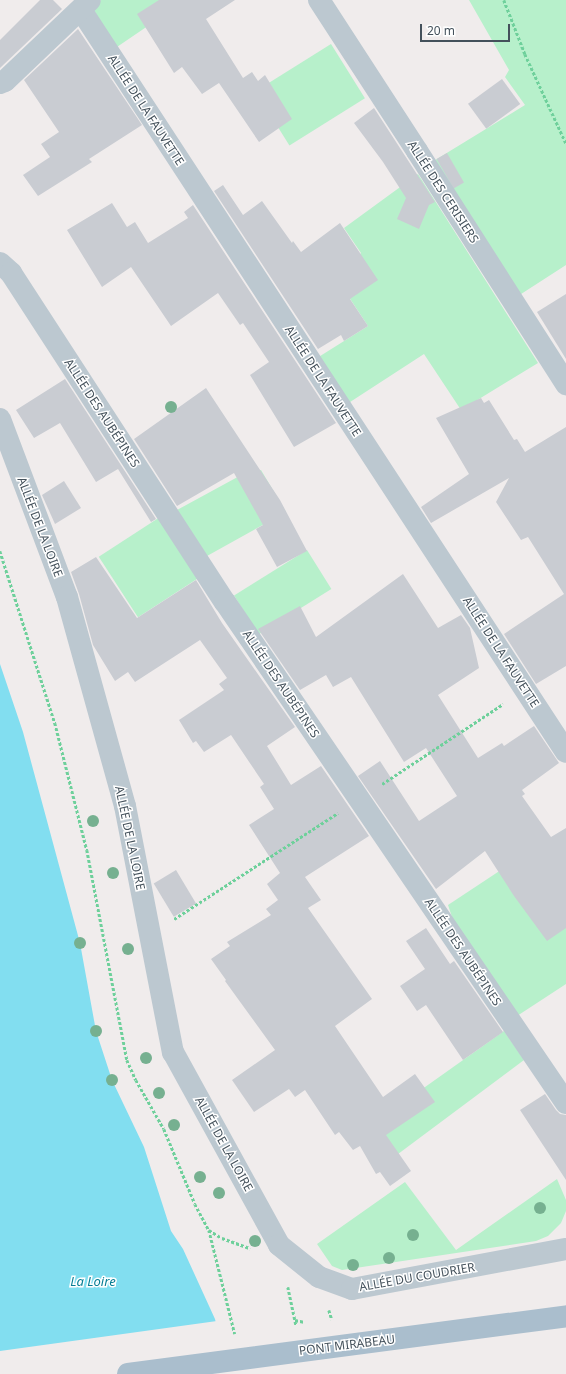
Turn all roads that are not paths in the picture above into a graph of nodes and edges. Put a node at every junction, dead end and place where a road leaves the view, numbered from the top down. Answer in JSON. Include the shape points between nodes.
{"nodes":[{"id":1,"x":319,"y":0,"type":"edge"},
{"id":2,"x":85,"y":5,"type":"edge"},
{"id":3,"x":0,"y":83,"type":"edge"},
{"id":4,"x":0,"y":263,"type":"edge"},
{"id":5,"x":566,"y":384,"type":"edge"},
{"id":6,"x":0,"y":419,"type":"edge"},
{"id":7,"x":566,"y":752,"type":"edge"},
{"id":8,"x":566,"y":1103,"type":"edge"},
{"id":9,"x":279,"y":1245,"type":"joint"},
{"id":10,"x":566,"y":1249,"type":"edge"},
{"id":11,"x":566,"y":1316,"type":"edge"},
{"id":12,"x":128,"y":1374,"type":"edge"}],
"edges":[{"from":1,"to":5,"type":"street","name":"ALLÉE DES CERISIERS"},
{"from":2,"to":3,"type":"street"},
{"from":2,"to":7,"type":"street","name":"ALLÉE DE LA FAUVETTE"},
{"from":4,"to":8,"type":"street","name":"ALLÉE DES AUBÉPINES","via":[[11,273],[225,602]]},
{"from":6,"to":9,"type":"street","name":"ALLÉE DE LA LOIRE","via":[[67,597],[125,806],[173,1052]]},
{"from":9,"to":10,"type":"street","name":"ALLÉE DU COUDRIER","via":[[319,1277],[352,1289]]},
{"from":11,"to":12,"type":"main road","name":"PONT MIRABEAU","bridge":true}]}
